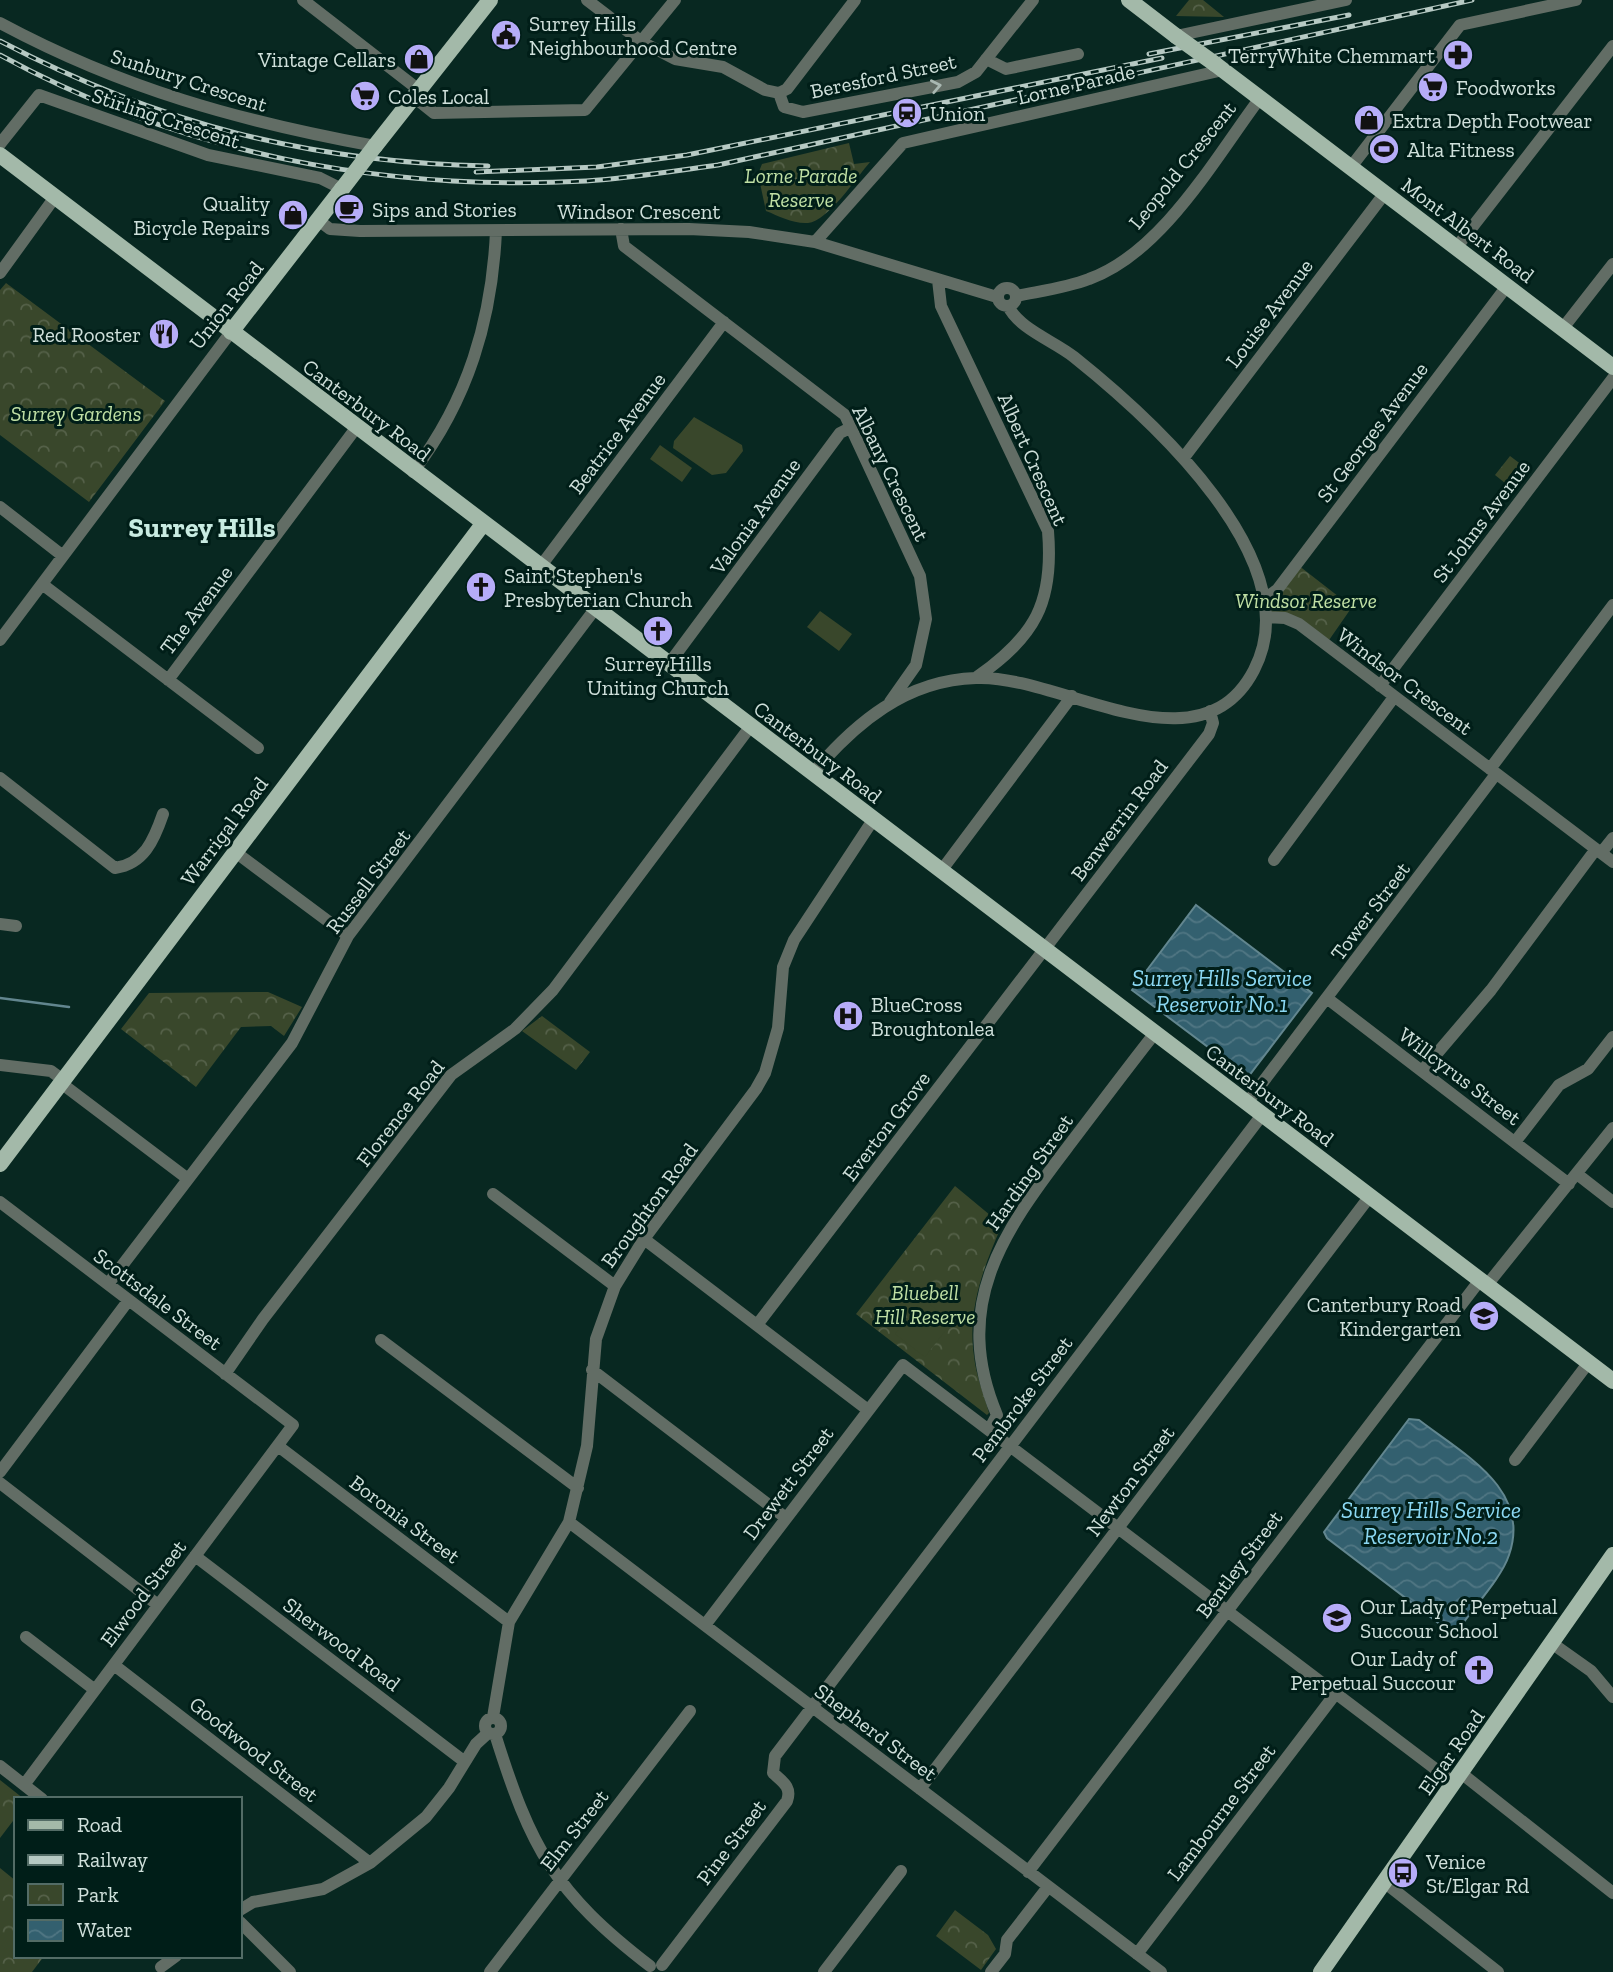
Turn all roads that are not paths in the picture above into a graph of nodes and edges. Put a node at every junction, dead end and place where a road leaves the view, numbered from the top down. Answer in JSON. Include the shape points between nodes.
{"nodes":[{"id":1,"x":303,"y":0,"type":"edge"},
{"id":2,"x":490,"y":0,"type":"edge"},
{"id":3,"x":587,"y":0,"type":"edge"},
{"id":4,"x":675,"y":0,"type":"edge"},
{"id":5,"x":855,"y":0,"type":"edge"},
{"id":6,"x":1033,"y":0,"type":"edge"},
{"id":7,"x":1129,"y":0,"type":"edge"},
{"id":8,"x":1346,"y":0,"type":"edge"},
{"id":9,"x":1576,"y":0,"type":"edge"},
{"id":10,"x":0,"y":23,"type":"edge"},
{"id":11,"x":1176,"y":36,"type":"junction"},
{"id":12,"x":642,"y":42,"type":"junction"},
{"id":13,"x":1613,"y":46,"type":"edge"},
{"id":14,"x":1078,"y":54,"type":"dead end"},
{"id":15,"x":986,"y":60,"type":"junction"},
{"id":16,"x":1219,"y":67,"type":"junction"},
{"id":17,"x":779,"y":93,"type":"junction"},
{"id":18,"x":416,"y":94,"type":"junction"},
{"id":19,"x":1260,"y":98,"type":"junction"},
{"id":20,"x":0,"y":144,"type":"edge"},
{"id":21,"x":375,"y":146,"type":"junction"},
{"id":22,"x":0,"y":155,"type":"edge"},
{"id":23,"x":1351,"y":167,"type":"junction"},
{"id":24,"x":342,"y":189,"type":"junction"},
{"id":25,"x":1385,"y":192,"type":"junction"},
{"id":26,"x":55,"y":197,"type":"junction"},
{"id":27,"x":318,"y":220,"type":"junction"},
{"id":28,"x":621,"y":229,"type":"junction"},
{"id":29,"x":496,"y":231,"type":"junction"},
{"id":30,"x":815,"y":242,"type":"junction"},
{"id":31,"x":1456,"y":247,"type":"junction"},
{"id":32,"x":1613,"y":264,"type":"edge"},
{"id":33,"x":0,"y":273,"type":"edge"},
{"id":34,"x":938,"y":280,"type":"junction"},
{"id":35,"x":1507,"y":286,"type":"junction"},
{"id":36,"x":997,"y":297,"type":"joint"},
{"id":37,"x":1012,"y":301,"type":"junction"},
{"id":38,"x":724,"y":322,"type":"junction"},
{"id":39,"x":1563,"y":328,"type":"junction"},
{"id":40,"x":231,"y":332,"type":"junction"},
{"id":41,"x":1613,"y":367,"type":"edge"},
{"id":42,"x":1613,"y":378,"type":"edge"},
{"id":43,"x":852,"y":427,"type":"junction"},
{"id":44,"x":356,"y":428,"type":"junction"},
{"id":45,"x":1185,"y":456,"type":"junction"},
{"id":46,"x":414,"y":472,"type":"junction"},
{"id":47,"x":0,"y":507,"type":"edge"},
{"id":48,"x":483,"y":524,"type":"junction"},
{"id":49,"x":63,"y":556,"type":"junction"},
{"id":50,"x":540,"y":567,"type":"junction"},
{"id":51,"x":42,"y":584,"type":"junction"},
{"id":52,"x":1264,"y":599,"type":"junction"},
{"id":53,"x":1613,"y":605,"type":"edge"},
{"id":54,"x":595,"y":609,"type":"junction"},
{"id":55,"x":1267,"y":617,"type":"junction"},
{"id":56,"x":0,"y":640,"type":"edge"},
{"id":57,"x":1008,"y":655,"type":"junction"},
{"id":58,"x":668,"y":664,"type":"junction"},
{"id":59,"x":916,"y":666,"type":"junction"},
{"id":60,"x":977,"y":677,"type":"junction"},
{"id":61,"x":168,"y":680,"type":"junction"},
{"id":62,"x":1012,"y":681,"type":"junction"},
{"id":63,"x":929,"y":686,"type":"junction"},
{"id":64,"x":1380,"y":686,"type":"junction"},
{"id":65,"x":1072,"y":696,"type":"junction"},
{"id":66,"x":1394,"y":697,"type":"junction"},
{"id":67,"x":890,"y":703,"type":"junction"},
{"id":68,"x":1210,"y":711,"type":"junction"},
{"id":69,"x":750,"y":727,"type":"junction"},
{"id":70,"x":258,"y":748,"type":"dead end"},
{"id":71,"x":1493,"y":772,"type":"junction"},
{"id":72,"x":812,"y":774,"type":"junction"},
{"id":73,"x":0,"y":778,"type":"edge"},
{"id":74,"x":163,"y":814,"type":"dead end"},
{"id":75,"x":873,"y":820,"type":"junction"},
{"id":76,"x":1613,"y":838,"type":"edge"},
{"id":77,"x":234,"y":851,"type":"junction"},
{"id":78,"x":1598,"y":851,"type":"junction"},
{"id":79,"x":1274,"y":860,"type":"dead end"},
{"id":80,"x":1613,"y":862,"type":"edge"},
{"id":81,"x":941,"y":871,"type":"junction"},
{"id":82,"x":0,"y":924,"type":"edge"},
{"id":83,"x":16,"y":926,"type":"dead end"},
{"id":84,"x":348,"y":936,"type":"junction"},
{"id":85,"x":1045,"y":950,"type":"junction"},
{"id":86,"x":1328,"y":999,"type":"junction"},
{"id":87,"x":1155,"y":1033,"type":"junction"},
{"id":88,"x":1613,"y":1037,"type":"edge"},
{"id":89,"x":0,"y":1065,"type":"edge"},
{"id":90,"x":1422,"y":1071,"type":"junction"},
{"id":91,"x":62,"y":1081,"type":"junction"},
{"id":92,"x":1247,"y":1103,"type":"junction"},
{"id":93,"x":1262,"y":1115,"type":"junction"},
{"id":94,"x":1613,"y":1128,"type":"edge"},
{"id":95,"x":1515,"y":1142,"type":"junction"},
{"id":96,"x":0,"y":1164,"type":"edge"},
{"id":97,"x":188,"y":1179,"type":"junction"},
{"id":98,"x":1573,"y":1179,"type":"junction"},
{"id":99,"x":493,"y":1194,"type":"dead end"},
{"id":100,"x":1370,"y":1196,"type":"junction"},
{"id":101,"x":0,"y":1202,"type":"edge"},
{"id":102,"x":1613,"y":1202,"type":"edge"},
{"id":103,"x":644,"y":1239,"type":"junction"},
{"id":104,"x":1484,"y":1283,"type":"junction"},
{"id":105,"x":107,"y":1284,"type":"junction"},
{"id":106,"x":615,"y":1286,"type":"junction"},
{"id":107,"x":128,"y":1301,"type":"junction"},
{"id":108,"x":758,"y":1325,"type":"junction"},
{"id":109,"x":381,"y":1340,"type":"dead end"},
{"id":110,"x":1589,"y":1362,"type":"junction"},
{"id":111,"x":593,"y":1370,"type":"junction"},
{"id":112,"x":225,"y":1374,"type":"junction"},
{"id":113,"x":1613,"y":1381,"type":"edge"},
{"id":114,"x":868,"y":1410,"type":"junction"},
{"id":115,"x":293,"y":1425,"type":"joint"},
{"id":116,"x":989,"y":1430,"type":"junction"},
{"id":117,"x":278,"y":1446,"type":"junction"},
{"id":118,"x":1010,"y":1446,"type":"junction"},
{"id":119,"x":1515,"y":1460,"type":"dead end"},
{"id":120,"x":0,"y":1472,"type":"edge"},
{"id":121,"x":0,"y":1483,"type":"edge"},
{"id":122,"x":578,"y":1488,"type":"junction"},
{"id":123,"x":786,"y":1518,"type":"junction"},
{"id":124,"x":569,"y":1522,"type":"junction"},
{"id":125,"x":1119,"y":1527,"type":"junction"},
{"id":126,"x":1613,"y":1555,"type":"edge"},
{"id":127,"x":195,"y":1556,"type":"junction"},
{"id":128,"x":158,"y":1605,"type":"junction"},
{"id":129,"x":1228,"y":1611,"type":"junction"},
{"id":130,"x":509,"y":1622,"type":"junction"},
{"id":131,"x":705,"y":1625,"type":"junction"},
{"id":132,"x":26,"y":1637,"type":"dead end"},
{"id":133,"x":1553,"y":1644,"type":"junction"},
{"id":134,"x":114,"y":1665,"type":"junction"},
{"id":135,"x":95,"y":1690,"type":"junction"},
{"id":136,"x":1336,"y":1693,"type":"junction"},
{"id":137,"x":1613,"y":1697,"type":"edge"},
{"id":138,"x":813,"y":1708,"type":"junction"},
{"id":139,"x":690,"y":1712,"type":"dead end"},
{"id":140,"x":491,"y":1733,"type":"junction"},
{"id":141,"x":465,"y":1762,"type":"junction"},
{"id":142,"x":0,"y":1766,"type":"edge"},
{"id":143,"x":1457,"y":1778,"type":"junction"},
{"id":144,"x":24,"y":1785,"type":"junction"},
{"id":145,"x":920,"y":1789,"type":"junction"},
{"id":146,"x":39,"y":1797,"type":"edge"},
{"id":147,"x":370,"y":1863,"type":"junction"},
{"id":148,"x":901,"y":1871,"type":"dead end"},
{"id":149,"x":1028,"y":1872,"type":"junction"},
{"id":150,"x":559,"y":1881,"type":"junction"},
{"id":151,"x":1384,"y":1882,"type":"junction"},
{"id":152,"x":1048,"y":1887,"type":"junction"},
{"id":153,"x":1613,"y":1893,"type":"edge"},
{"id":154,"x":242,"y":1909,"type":"edge"},
{"id":155,"x":242,"y":1924,"type":"edge"},
{"id":156,"x":1138,"y":1954,"type":"junction"},
{"id":157,"x":173,"y":1958,"type":"edge"},
{"id":158,"x":161,"y":1967,"type":"dead end"},
{"id":159,"x":657,"y":1969,"type":"edge"},
{"id":160,"x":290,"y":1972,"type":"edge"},
{"id":161,"x":490,"y":1972,"type":"edge"},
{"id":162,"x":824,"y":1972,"type":"edge"},
{"id":163,"x":991,"y":1972,"type":"edge"},
{"id":164,"x":1161,"y":1972,"type":"edge"},
{"id":165,"x":1321,"y":1972,"type":"edge"},
{"id":166,"x":1498,"y":1972,"type":"edge"}],
"edges":[{"from":1,"to":18,"type":"street"},
{"from":2,"to":18,"type":"main road","name":"Union Road"},
{"from":3,"to":12,"type":"street"},
{"from":4,"to":12,"type":"street"},
{"from":5,"to":17,"type":"street","via":[[787,89]]},
{"from":6,"to":15,"type":"street"},
{"from":7,"to":11,"type":"main road","name":"Mont Albert Road"},
{"from":8,"to":11,"type":"street"},
{"from":9,"to":23,"type":"street","via":[[1460,25]]},
{"from":10,"to":21,"type":"street","name":"Sunbury Crescent","via":[[54,52],[184,103],[262,125]]},
{"from":11,"to":16,"type":"main road","name":"Mont Albert Road","bridge":true},
{"from":12,"to":17,"type":"street","via":[[675,59],[723,67]]},
{"from":12,"to":18,"type":"street","via":[[594,102],[577,112],[434,113]]},
{"from":13,"to":31,"type":"street"},
{"from":14,"to":15,"type":"street","name":"Beresford Street","via":[[1006,69]]},
{"from":17,"to":15,"type":"street","name":"Beresford Street","one_way":true,"via":[[784,107],[803,112],[958,82]]},
{"from":16,"to":19,"type":"main road","name":"Mont Albert Road"},
{"from":16,"to":30,"type":"street","name":"Lorne Parade","via":[[903,143]]},
{"from":18,"to":21,"type":"main road","name":"Union Road"},
{"from":19,"to":23,"type":"main road","name":"Mont Albert Road"},
{"from":19,"to":37,"type":"street","name":"Leopold Crescent","via":[[1151,239],[1124,261],[1090,279]]},
{"from":20,"to":24,"type":"street","name":"Stirling Crescent","via":[[39,95],[208,155],[320,178]]},
{"from":21,"to":24,"type":"main road","name":"Union Road","bridge":true},
{"from":22,"to":26,"type":"main road","name":"Canterbury Road"},
{"from":23,"to":25,"type":"main road","name":"Mont Albert Road"},
{"from":24,"to":27,"type":"main road","name":"Union Road"},
{"from":25,"to":31,"type":"main road","name":"Mont Albert Road"},
{"from":25,"to":45,"type":"street","name":"Louise Avenue"},
{"from":26,"to":33,"type":"street"},
{"from":26,"to":40,"type":"main road","name":"Canterbury Road"},
{"from":27,"to":29,"type":"street","name":"Windsor Crescent","via":[[330,229],[360,231]]},
{"from":27,"to":40,"type":"main road","name":"Union Road"},
{"from":28,"to":29,"type":"street","name":"Windsor Crescent"},
{"from":28,"to":30,"type":"street","name":"Windsor Crescent","via":[[750,232]]},
{"from":28,"to":38,"type":"street","name":"Albany Crescent","via":[[624,246]]},
{"from":29,"to":46,"type":"street","via":[[491,292],[472,367],[446,424]]},
{"from":30,"to":34,"type":"street","name":"Windsor Crescent"},
{"from":31,"to":35,"type":"main road","name":"Mont Albert Road"},
{"from":32,"to":39,"type":"street"},
{"from":34,"to":36,"type":"street","name":"Windsor Crescent"},
{"from":34,"to":57,"type":"street","name":"Albert Crescent","via":[[941,306],[1048,531],[1051,569],[1044,597],[1031,627]]},
{"from":35,"to":39,"type":"main road","name":"Mont Albert Road"},
{"from":35,"to":52,"type":"street","name":"St Georges Avenue","via":[[1277,590]]},
{"from":36,"to":37,"type":"street","name":"Leopold Crescent","via":[[1009,289]]},
{"from":37,"to":45,"type":"street","via":[[1013,316],[1066,350],[1125,398]]},
{"from":38,"to":43,"type":"street","name":"Albany Crescent","via":[[837,407]]},
{"from":38,"to":50,"type":"street","name":"Beatrice Avenue"},
{"from":39,"to":41,"type":"main road","name":"Mont Albert Road"},
{"from":40,"to":44,"type":"main road","name":"Canterbury Road"},
{"from":40,"to":49,"type":"street","name":"Union Road"},
{"from":42,"to":64,"type":"street","name":"St Johns Avenue"},
{"from":43,"to":58,"type":"street","name":"Valonia Avenue","via":[[840,433]]},
{"from":43,"to":59,"type":"street","name":"Albany Crescent","via":[[919,576],[926,620]]},
{"from":44,"to":46,"type":"main road","name":"Canterbury Road"},
{"from":44,"to":61,"type":"street","name":"The Avenue"},
{"from":45,"to":52,"type":"street","via":[[1243,544]]},
{"from":46,"to":48,"type":"main road","name":"Canterbury Road"},
{"from":47,"to":49,"type":"street"},
{"from":48,"to":50,"type":"main road","name":"Canterbury Road"},
{"from":48,"to":77,"type":"main road","name":"Warrigal Road"},
{"from":49,"to":51,"type":"street","name":"Union Road"},
{"from":50,"to":54,"type":"main road","name":"Canterbury Road"},
{"from":51,"to":56,"type":"street","name":"Union Road"},
{"from":51,"to":61,"type":"street"},
{"from":52,"to":55,"type":"street"},
{"from":53,"to":71,"type":"street","name":"Tower Street"},
{"from":54,"to":58,"type":"main road","name":"Canterbury Road"},
{"from":54,"to":84,"type":"street","name":"Russell Street"},
{"from":55,"to":64,"type":"street","name":"Windsor Crescent","via":[[1298,624]]},
{"from":55,"to":68,"type":"street","via":[[1264,647],[1253,673],[1231,698]]},
{"from":57,"to":60,"type":"street","name":"Albert Crescent"},
{"from":57,"to":62,"type":"street"},
{"from":58,"to":69,"type":"main road","name":"Canterbury Road"},
{"from":59,"to":63,"type":"street"},
{"from":59,"to":67,"type":"street","name":"Albany Crescent"},
{"from":60,"to":62,"type":"street"},
{"from":60,"to":63,"type":"street"},
{"from":61,"to":70,"type":"street"},
{"from":62,"to":65,"type":"street"},
{"from":63,"to":67,"type":"street"},
{"from":64,"to":66,"type":"street","name":"Windsor Crescent"},
{"from":65,"to":68,"type":"street","via":[[1143,718],[1178,720]]},
{"from":65,"to":81,"type":"street"},
{"from":66,"to":71,"type":"street","name":"Windsor Crescent"},
{"from":66,"to":79,"type":"street"},
{"from":67,"to":72,"type":"street","via":[[839,743]]},
{"from":68,"to":85,"type":"street","name":"Benwerrin Road","via":[[1213,723],[1209,734]]},
{"from":69,"to":72,"type":"main road","name":"Canterbury Road"},
{"from":69,"to":112,"type":"street","name":"Florence Road","via":[[561,981],[515,1029],[451,1075]]},
{"from":71,"to":78,"type":"street","name":"Windsor Crescent"},
{"from":71,"to":86,"type":"street","name":"Tower Street"},
{"from":72,"to":75,"type":"main road","name":"Canterbury Road"},
{"from":73,"to":74,"type":"street","via":[[115,868],[127,867],[143,855]]},
{"from":75,"to":81,"type":"main road","name":"Canterbury Road"},
{"from":75,"to":103,"type":"street","name":"Broughton Road","via":[[794,940],[783,967],[778,1028],[765,1073]]},
{"from":76,"to":78,"type":"street"},
{"from":77,"to":84,"type":"street"},
{"from":77,"to":91,"type":"main road","name":"Warrigal Road"},
{"from":78,"to":80,"type":"street","name":"Windsor Crescent"},
{"from":78,"to":90,"type":"street"},
{"from":81,"to":85,"type":"main road","name":"Canterbury Road"},
{"from":82,"to":83,"type":"street"},
{"from":84,"to":97,"type":"street","name":"Russell Street","via":[[303,1026]]},
{"from":85,"to":87,"type":"main road","name":"Canterbury Road"},
{"from":85,"to":108,"type":"street","name":"Everton Grove"},
{"from":86,"to":90,"type":"street","name":"Willcyrus Street"},
{"from":86,"to":92,"type":"street","name":"Tower Street"},
{"from":87,"to":92,"type":"main road","name":"Canterbury Road"},
{"from":87,"to":116,"type":"street","name":"Harding Street","via":[[1026,1202],[994,1258],[978,1327],[979,1357],[998,1415]]},
{"from":88,"to":95,"type":"street","via":[[1588,1069],[1559,1085]]},
{"from":89,"to":91,"type":"street","via":[[51,1071]]},
{"from":90,"to":95,"type":"street","name":"Willcyrus Street"},
{"from":91,"to":96,"type":"main road","name":"Warrigal Road"},
{"from":91,"to":97,"type":"street"},
{"from":92,"to":93,"type":"main road","name":"Canterbury Road"},
{"from":93,"to":100,"type":"main road","name":"Canterbury Road"},
{"from":93,"to":118,"type":"street","name":"Pembroke Street"},
{"from":94,"to":98,"type":"street","name":"Bentley Street"},
{"from":95,"to":98,"type":"street","name":"Willcyrus Street"},
{"from":97,"to":105,"type":"street","name":"Russell Street"},
{"from":98,"to":102,"type":"street","name":"Willcyrus Street"},
{"from":98,"to":104,"type":"street","name":"Bentley Street"},
{"from":99,"to":106,"type":"street"},
{"from":100,"to":104,"type":"main road","name":"Canterbury Road"},
{"from":100,"to":125,"type":"street","name":"Newton Street"},
{"from":101,"to":105,"type":"street","name":"Scottsdale Street"},
{"from":103,"to":106,"type":"street","name":"Broughton Road"},
{"from":103,"to":108,"type":"street"},
{"from":104,"to":110,"type":"main road","name":"Canterbury Road"},
{"from":104,"to":129,"type":"street","name":"Bentley Street"},
{"from":105,"to":107,"type":"street","name":"Scottsdale Street"},
{"from":106,"to":111,"type":"street","name":"Broughton Road","via":[[596,1339]]},
{"from":107,"to":112,"type":"street","name":"Scottsdale Street"},
{"from":107,"to":120,"type":"street"},
{"from":108,"to":114,"type":"street"},
{"from":109,"to":122,"type":"street"},
{"from":110,"to":113,"type":"main road","name":"Canterbury Road"},
{"from":110,"to":119,"type":"street"},
{"from":111,"to":122,"type":"street","name":"Broughton Road","via":[[587,1446]]},
{"from":111,"to":123,"type":"street"},
{"from":112,"to":115,"type":"street","name":"Scottsdale Street"},
{"from":114,"to":116,"type":"street","name":"Drewett Street","via":[[903,1366]]},
{"from":114,"to":123,"type":"street","name":"Drewett Street"},
{"from":115,"to":117,"type":"street","name":"Elwood Street"},
{"from":116,"to":118,"type":"street"},
{"from":117,"to":127,"type":"street","name":"Elwood Street"},
{"from":117,"to":130,"type":"street","name":"Boronia Street"},
{"from":118,"to":125,"type":"street"},
{"from":118,"to":138,"type":"street","name":"Pembroke Street"},
{"from":121,"to":128,"type":"street"},
{"from":122,"to":124,"type":"street","name":"Broughton Road"},
{"from":123,"to":131,"type":"street","name":"Drewett Street"},
{"from":124,"to":130,"type":"street","name":"Broughton Road"},
{"from":124,"to":131,"type":"street","name":"Shepherd Street"},
{"from":125,"to":129,"type":"street"},
{"from":125,"to":145,"type":"street","name":"Newton Street"},
{"from":126,"to":133,"type":"main road","name":"Elgar Road"},
{"from":127,"to":128,"type":"street","name":"Elwood Street"},
{"from":127,"to":141,"type":"street","name":"Sherwood Road"},
{"from":128,"to":134,"type":"street","name":"Elwood Street"},
{"from":129,"to":136,"type":"street"},
{"from":129,"to":149,"type":"street","name":"Bentley Street"},
{"from":130,"to":140,"type":"street","name":"Broughton Road","via":[[493,1717],[501,1726]]},
{"from":131,"to":138,"type":"street","name":"Shepherd Street"},
{"from":132,"to":135,"type":"street"},
{"from":133,"to":137,"type":"street","via":[[1591,1671]]},
{"from":133,"to":143,"type":"main road","name":"Elgar Road"},
{"from":134,"to":135,"type":"street","name":"Elwood Street"},
{"from":134,"to":147,"type":"street","name":"Goodwood Street"},
{"from":135,"to":144,"type":"street","name":"Elwood Street"},
{"from":136,"to":143,"type":"street"},
{"from":136,"to":156,"type":"street","name":"Lambourne Street"},
{"from":138,"to":145,"type":"street","name":"Shepherd Street"},
{"from":138,"to":159,"type":"street","name":"Pine Street","via":[[771,1764],[773,1773],[787,1784],[787,1801]]},
{"from":139,"to":150,"type":"street","name":"Elm Street"},
{"from":140,"to":141,"type":"street","via":[[476,1744]]},
{"from":140,"to":150,"type":"street","via":[[527,1828]]},
{"from":141,"to":147,"type":"street","via":[[426,1817]]},
{"from":142,"to":144,"type":"street"},
{"from":143,"to":151,"type":"main road","name":"Elgar Road"},
{"from":143,"to":153,"type":"street"},
{"from":144,"to":146,"type":"street"},
{"from":145,"to":149,"type":"street","name":"Shepherd Street"},
{"from":147,"to":154,"type":"street","via":[[323,1889],[253,1902]]},
{"from":148,"to":162,"type":"street"},
{"from":149,"to":152,"type":"street","name":"Shepherd Street"},
{"from":150,"to":159,"type":"street","via":[[583,1911]]},
{"from":150,"to":161,"type":"street","name":"Elm Street"},
{"from":151,"to":165,"type":"main road","name":"Elgar Road"},
{"from":151,"to":166,"type":"street"},
{"from":152,"to":156,"type":"street","name":"Shepherd Street"},
{"from":152,"to":163,"type":"street","via":[[1007,1940],[1004,1954]]},
{"from":155,"to":160,"type":"street"},
{"from":156,"to":164,"type":"street","name":"Shepherd Street"},
{"from":157,"to":158,"type":"street"}]}
